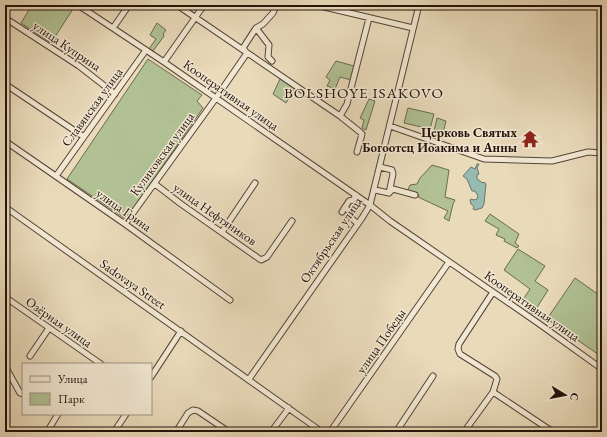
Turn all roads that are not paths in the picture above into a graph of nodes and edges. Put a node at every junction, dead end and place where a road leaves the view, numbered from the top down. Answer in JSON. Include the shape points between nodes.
{"nodes":[{"id":1,"x":78,"y":5,"type":"edge"},
{"id":2,"x":129,"y":5,"type":"edge"},
{"id":3,"x":177,"y":5,"type":"edge"},
{"id":4,"x":204,"y":5,"type":"edge"},
{"id":5,"x":276,"y":5,"type":"edge"},
{"id":6,"x":316,"y":5,"type":"edge"},
{"id":7,"x":419,"y":5,"type":"edge"},
{"id":8,"x":5,"y":18,"type":"edge"},
{"id":9,"x":195,"y":18,"type":"junction"},
{"id":10,"x":369,"y":18,"type":"junction"},
{"id":11,"x":113,"y":28,"type":"junction"},
{"id":12,"x":256,"y":28,"type":"junction"},
{"id":13,"x":414,"y":28,"type":"junction"},
{"id":14,"x":146,"y":50,"type":"junction"},
{"id":15,"x":247,"y":53,"type":"junction"},
{"id":16,"x":272,"y":61,"type":"dead end"},
{"id":17,"x":164,"y":62,"type":"junction"},
{"id":18,"x":5,"y":84,"type":"edge"},
{"id":19,"x":115,"y":94,"type":"junction"},
{"id":20,"x":216,"y":98,"type":"junction"},
{"id":21,"x":340,"y":116,"type":"junction"},
{"id":22,"x":390,"y":126,"type":"junction"},
{"id":23,"x":84,"y":137,"type":"junction"},
{"id":24,"x":5,"y":141,"type":"edge"},
{"id":25,"x":357,"y":152,"type":"dead end"},
{"id":26,"x":602,"y":153,"type":"edge"},
{"id":27,"x":380,"y":167,"type":"junction"},
{"id":28,"x":56,"y":176,"type":"junction"},
{"id":29,"x":255,"y":183,"type":"dead end"},
{"id":30,"x":155,"y":184,"type":"junction"},
{"id":31,"x":374,"y":190,"type":"junction"},
{"id":32,"x":389,"y":193,"type":"junction"},
{"id":33,"x":356,"y":195,"type":"junction"},
{"id":34,"x":415,"y":195,"type":"dead end"},
{"id":35,"x":370,"y":204,"type":"junction"},
{"id":36,"x":5,"y":207,"type":"edge"},
{"id":37,"x":345,"y":207,"type":"junction"},
{"id":38,"x":342,"y":212,"type":"dead end"},
{"id":39,"x":292,"y":221,"type":"dead end"},
{"id":40,"x":125,"y":224,"type":"junction"},
{"id":41,"x":358,"y":224,"type":"junction"},
{"id":42,"x":222,"y":232,"type":"junction"},
{"id":43,"x":449,"y":262,"type":"junction"},
{"id":44,"x":493,"y":292,"type":"junction"},
{"id":45,"x":5,"y":297,"type":"edge"},
{"id":46,"x":230,"y":300,"type":"dead end"},
{"id":47,"x":49,"y":328,"type":"junction"},
{"id":48,"x":180,"y":331,"type":"junction"},
{"id":49,"x":30,"y":356,"type":"dead end"},
{"id":50,"x":92,"y":362,"type":"edge"},
{"id":51,"x":5,"y":366,"type":"edge"},
{"id":52,"x":602,"y":369,"type":"edge"},
{"id":53,"x":152,"y":375,"type":"edge"},
{"id":54,"x":433,"y":376,"type":"dead end"},
{"id":55,"x":249,"y":379,"type":"junction"},
{"id":56,"x":493,"y":392,"type":"junction"},
{"id":57,"x":22,"y":393,"type":"edge"},
{"id":58,"x":289,"y":408,"type":"junction"},
{"id":59,"x":56,"y":415,"type":"edge"},
{"id":60,"x":125,"y":415,"type":"edge"},
{"id":61,"x":315,"y":430,"type":"edge"},
{"id":62,"x":47,"y":432,"type":"edge"},
{"id":63,"x":114,"y":432,"type":"edge"},
{"id":64,"x":176,"y":432,"type":"edge"},
{"id":65,"x":229,"y":432,"type":"edge"},
{"id":66,"x":271,"y":432,"type":"edge"},
{"id":67,"x":322,"y":432,"type":"edge"},
{"id":68,"x":330,"y":432,"type":"edge"},
{"id":69,"x":396,"y":432,"type":"edge"},
{"id":70,"x":464,"y":432,"type":"edge"},
{"id":71,"x":553,"y":432,"type":"edge"}],
"edges":[{"from":1,"to":11,"type":"street","name":"Кооперативная улица"},
{"from":2,"to":11,"type":"street"},
{"from":3,"to":9,"type":"street"},
{"from":4,"to":9,"type":"street"},
{"from":5,"to":12,"type":"street","via":[[273,13]]},
{"from":6,"to":10,"type":"street"},
{"from":7,"to":13,"type":"street","name":"Октябрьская улица"},
{"from":8,"to":19,"type":"street","name":"улица Куприна","via":[[79,66]]},
{"from":9,"to":15,"type":"street"},
{"from":9,"to":17,"type":"street"},
{"from":10,"to":13,"type":"street"},
{"from":10,"to":21,"type":"street","via":[[347,104]]},
{"from":11,"to":14,"type":"street","name":"Кооперативная улица"},
{"from":12,"to":15,"type":"street","via":[[243,48]]},
{"from":12,"to":16,"type":"street","via":[[269,45],[268,57]]},
{"from":13,"to":22,"type":"street","name":"Октябрьская улица"},
{"from":14,"to":17,"type":"street","name":"Кооперативная улица"},
{"from":14,"to":19,"type":"street","name":"Славянская улица"},
{"from":15,"to":20,"type":"street","name":"Куликовская улица"},
{"from":15,"to":21,"type":"street"},
{"from":17,"to":20,"type":"street","name":"Кооперативная улица"},
{"from":18,"to":23,"type":"street"},
{"from":19,"to":23,"type":"street","name":"Славянская улица"},
{"from":20,"to":30,"type":"street","name":"Куликовская улица"},
{"from":20,"to":33,"type":"street","name":"Кооперативная улица"},
{"from":21,"to":25,"type":"street","via":[[362,134]]},
{"from":22,"to":26,"type":"street","via":[[484,159],[552,161],[588,152]]},
{"from":22,"to":27,"type":"street","name":"Октябрьская улица"},
{"from":23,"to":28,"type":"street","name":"Славянская улица"},
{"from":24,"to":28,"type":"street","name":"улица Грина"},
{"from":27,"to":31,"type":"street","name":"Октябрьская улица"},
{"from":27,"to":32,"type":"street","via":[[392,170]]},
{"from":28,"to":40,"type":"street","name":"улица Грина"},
{"from":29,"to":42,"type":"street"},
{"from":30,"to":40,"type":"street","name":"Куликовская улица"},
{"from":30,"to":42,"type":"street","name":"улица Нефтяников"},
{"from":31,"to":32,"type":"street"},
{"from":31,"to":35,"type":"street","name":"Октябрьская улица"},
{"from":32,"to":34,"type":"street","via":[[394,189]]},
{"from":33,"to":35,"type":"street","name":"Кооперативная улица"},
{"from":33,"to":37,"type":"street"},
{"from":35,"to":41,"type":"street","name":"Октябрьская улица"},
{"from":35,"to":43,"type":"street","name":"Кооперативная улица"},
{"from":36,"to":48,"type":"street","name":"Sadovaya Street"},
{"from":37,"to":38,"type":"street"},
{"from":37,"to":41,"type":"street","via":[[351,213],[349,216]]},
{"from":39,"to":42,"type":"street","name":"улица Нефтяников","via":[[267,257],[262,260]]},
{"from":40,"to":46,"type":"street","name":"улица Грина"},
{"from":41,"to":55,"type":"street","name":"Октябрьская улица"},
{"from":43,"to":44,"type":"street","name":"Кооперативная улица"},
{"from":43,"to":68,"type":"street","name":"улица Победы"},
{"from":44,"to":52,"type":"street","name":"Кооперативная улица"},
{"from":44,"to":56,"type":"street","via":[[458,349],[460,354],[495,376],[497,379]]},
{"from":45,"to":47,"type":"street","name":"Озёрная улица"},
{"from":47,"to":49,"type":"street"},
{"from":47,"to":50,"type":"street","name":"Озёрная улица"},
{"from":48,"to":53,"type":"street"},
{"from":48,"to":55,"type":"street","name":"Sadovaya Street"},
{"from":51,"to":57,"type":"street"},
{"from":54,"to":69,"type":"street"},
{"from":55,"to":58,"type":"street","name":"Sadovaya Street"},
{"from":56,"to":70,"type":"street"},
{"from":56,"to":71,"type":"street"},
{"from":58,"to":61,"type":"street","name":"Sadovaya Street"},
{"from":58,"to":66,"type":"street"},
{"from":59,"to":62,"type":"street"},
{"from":60,"to":63,"type":"street"},
{"from":61,"to":67,"type":"street","name":"Sadovaya Street"},
{"from":64,"to":65,"type":"street","via":[[188,413],[193,410]]}]}
